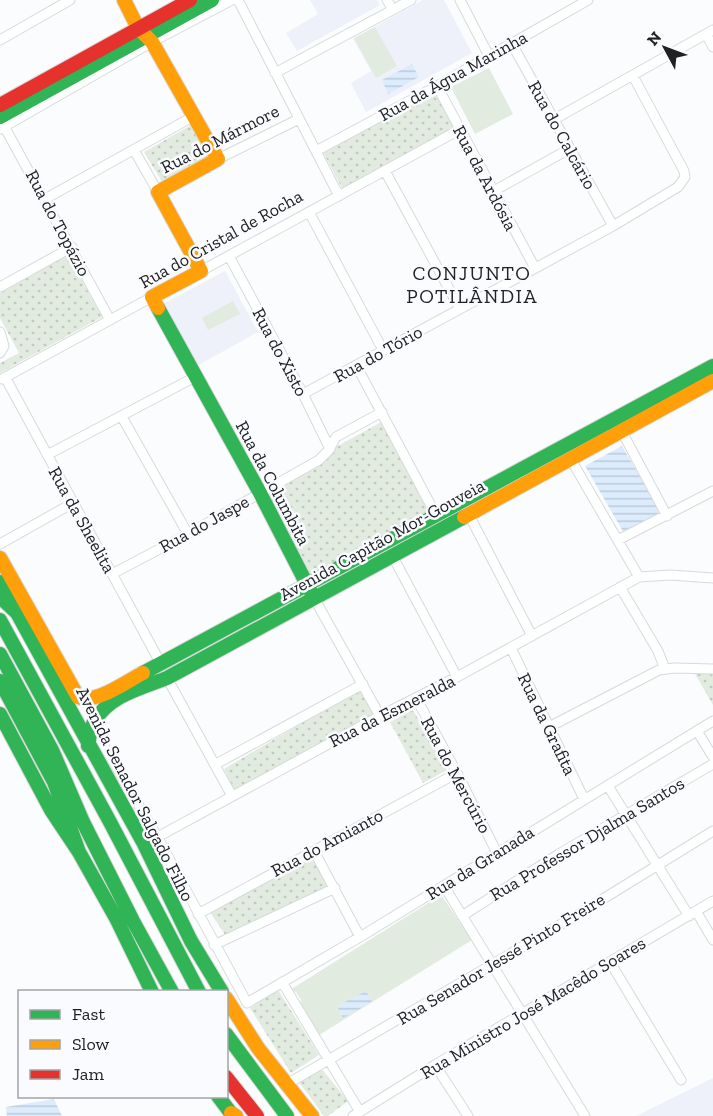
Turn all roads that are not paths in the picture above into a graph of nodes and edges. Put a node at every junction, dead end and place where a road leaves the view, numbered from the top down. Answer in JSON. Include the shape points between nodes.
{"nodes":[{"id":1,"x":70,"y":0,"type":"edge"},
{"id":2,"x":124,"y":0,"type":"edge"},
{"id":3,"x":190,"y":0,"type":"edge"},
{"id":4,"x":212,"y":0,"type":"edge"},
{"id":5,"x":232,"y":0,"type":"edge"},
{"id":6,"x":238,"y":0,"type":"edge"},
{"id":7,"x":387,"y":0,"type":"edge"},
{"id":8,"x":411,"y":0,"type":"edge"},
{"id":9,"x":460,"y":0,"type":"edge"},
{"id":10,"x":588,"y":0,"type":"edge"},
{"id":11,"x":393,"y":10,"type":"junction"},
{"id":12,"x":709,"y":32,"type":"edge"},
{"id":13,"x":145,"y":35,"type":"junction"},
{"id":14,"x":0,"y":40,"type":"edge"},
{"id":15,"x":512,"y":44,"type":"junction"},
{"id":16,"x":713,"y":47,"type":"edge"},
{"id":17,"x":489,"y":57,"type":"junction"},
{"id":18,"x":275,"y":73,"type":"junction"},
{"id":19,"x":633,"y":76,"type":"junction"},
{"id":20,"x":437,"y":86,"type":"junction"},
{"id":21,"x":0,"y":105,"type":"edge"},
{"id":22,"x":194,"y":116,"type":"junction"},
{"id":23,"x":299,"y":119,"type":"junction"},
{"id":24,"x":553,"y":120,"type":"junction"},
{"id":25,"x":2,"y":124,"type":"edge"},
{"id":26,"x":459,"y":130,"type":"junction"},
{"id":27,"x":569,"y":149,"type":"junction"},
{"id":28,"x":134,"y":150,"type":"junction"},
{"id":29,"x":316,"y":151,"type":"junction"},
{"id":30,"x":218,"y":159,"type":"junction"},
{"id":31,"x":384,"y":171,"type":"junction"},
{"id":32,"x":158,"y":192,"type":"junction"},
{"id":33,"x":492,"y":192,"type":"junction"},
{"id":34,"x":339,"y":196,"type":"junction"},
{"id":35,"x":45,"y":199,"type":"junction"},
{"id":36,"x":309,"y":212,"type":"junction"},
{"id":37,"x":613,"y":226,"type":"junction"},
{"id":38,"x":72,"y":247,"type":"junction"},
{"id":39,"x":229,"y":255,"type":"junction"},
{"id":40,"x":535,"y":268,"type":"junction"},
{"id":41,"x":201,"y":271,"type":"junction"},
{"id":42,"x":0,"y":287,"type":"edge"},
{"id":43,"x":152,"y":297,"type":"junction"},
{"id":44,"x":460,"y":309,"type":"junction"},
{"id":45,"x":110,"y":320,"type":"junction"},
{"id":46,"x":0,"y":332,"type":"edge"},
{"id":47,"x":2,"y":350,"type":"edge"},
{"id":48,"x":382,"y":350,"type":"junction"},
{"id":49,"x":356,"y":365,"type":"junction"},
{"id":50,"x":713,"y":366,"type":"edge"},
{"id":51,"x":195,"y":377,"type":"junction"},
{"id":52,"x":3,"y":378,"type":"edge"},
{"id":53,"x":713,"y":381,"type":"edge"},
{"id":54,"x":303,"y":394,"type":"junction"},
{"id":55,"x":669,"y":397,"type":"junction"},
{"id":56,"x":382,"y":412,"type":"junction"},
{"id":57,"x":122,"y":417,"type":"junction"},
{"id":58,"x":621,"y":430,"type":"junction"},
{"id":59,"x":330,"y":449,"type":"junction"},
{"id":60,"x":47,"y":455,"type":"junction"},
{"id":61,"x":570,"y":458,"type":"junction"},
{"id":62,"x":713,"y":491,"type":"edge"},
{"id":63,"x":260,"y":493,"type":"junction"},
{"id":64,"x":73,"y":503,"type":"junction"},
{"id":65,"x":468,"y":513,"type":"junction"},
{"id":66,"x":436,"y":515,"type":"junction"},
{"id":67,"x":667,"y":516,"type":"junction"},
{"id":68,"x":188,"y":534,"type":"junction"},
{"id":69,"x":618,"y":540,"type":"junction"},
{"id":70,"x":0,"y":544,"type":"edge"},
{"id":71,"x":392,"y":555,"type":"junction"},
{"id":72,"x":0,"y":558,"type":"edge"},
{"id":73,"x":112,"y":574,"type":"junction"},
{"id":74,"x":639,"y":577,"type":"junction"},
{"id":75,"x":713,"y":578,"type":"edge"},
{"id":76,"x":0,"y":582,"type":"edge"},
{"id":77,"x":307,"y":585,"type":"junction"},
{"id":78,"x":620,"y":587,"type":"junction"},
{"id":79,"x":0,"y":597,"type":"edge"},
{"id":80,"x":314,"y":598,"type":"junction"},
{"id":81,"x":17,"y":613,"type":"junction"},
{"id":82,"x":0,"y":620,"type":"edge"},
{"id":83,"x":532,"y":636,"type":"junction"},
{"id":84,"x":511,"y":648,"type":"junction"},
{"id":85,"x":0,"y":654,"type":"edge"},
{"id":86,"x":160,"y":662,"type":"junction"},
{"id":87,"x":665,"y":669,"type":"junction"},
{"id":88,"x":713,"y":669,"type":"edge"},
{"id":89,"x":458,"y":677,"type":"junction"},
{"id":90,"x":167,"y":678,"type":"junction"},
{"id":91,"x":0,"y":681,"type":"edge"},
{"id":92,"x":363,"y":684,"type":"junction"},
{"id":93,"x":416,"y":698,"type":"junction"},
{"id":94,"x":0,"y":714,"type":"edge"},
{"id":95,"x":380,"y":716,"type":"junction"},
{"id":96,"x":713,"y":721,"type":"edge"},
{"id":97,"x":92,"y":725,"type":"junction"},
{"id":98,"x":549,"y":727,"type":"junction"},
{"id":99,"x":697,"y":730,"type":"junction"},
{"id":100,"x":88,"y":746,"type":"junction"},
{"id":101,"x":713,"y":757,"type":"edge"},
{"id":102,"x":216,"y":764,"type":"junction"},
{"id":103,"x":713,"y":764,"type":"edge"},
{"id":104,"x":457,"y":773,"type":"junction"},
{"id":105,"x":54,"y":782,"type":"junction"},
{"id":106,"x":608,"y":786,"type":"junction"},
{"id":107,"x":232,"y":796,"type":"junction"},
{"id":108,"x":584,"y":799,"type":"junction"},
{"id":109,"x":626,"y":814,"type":"junction"},
{"id":110,"x":83,"y":822,"type":"junction"},
{"id":111,"x":713,"y":831,"type":"edge"},
{"id":112,"x":158,"y":838,"type":"junction"},
{"id":113,"x":144,"y":844,"type":"junction"},
{"id":114,"x":314,"y":850,"type":"junction"},
{"id":115,"x":79,"y":852,"type":"junction"},
{"id":116,"x":496,"y":853,"type":"junction"},
{"id":117,"x":657,"y":866,"type":"junction"},
{"id":118,"x":444,"y":886,"type":"junction"},
{"id":119,"x":334,"y":888,"type":"junction"},
{"id":120,"x":713,"y":901,"type":"edge"},
{"id":121,"x":198,"y":914,"type":"junction"},
{"id":122,"x":692,"y":914,"type":"junction"},
{"id":123,"x":462,"y":916,"type":"junction"},
{"id":124,"x":360,"y":937,"type":"junction"},
{"id":125,"x":713,"y":940,"type":"edge"},
{"id":126,"x":214,"y":945,"type":"junction"},
{"id":127,"x":610,"y":962,"type":"junction"},
{"id":128,"x":492,"y":964,"type":"junction"},
{"id":129,"x":282,"y":982,"type":"junction"},
{"id":130,"x":151,"y":990,"type":"edge"},
{"id":131,"x":171,"y":990,"type":"edge"},
{"id":132,"x":198,"y":990,"type":"edge"},
{"id":133,"x":221,"y":990,"type":"edge"},
{"id":134,"x":228,"y":1001,"type":"edge"},
{"id":135,"x":247,"y":1003,"type":"joint"},
{"id":136,"x":522,"y":1014,"type":"junction"},
{"id":137,"x":228,"y":1037,"type":"edge"},
{"id":138,"x":328,"y":1061,"type":"junction"},
{"id":139,"x":435,"y":1065,"type":"junction"},
{"id":140,"x":228,"y":1080,"type":"edge"},
{"id":141,"x":681,"y":1080,"type":"dead end"},
{"id":142,"x":287,"y":1084,"type":"junction"},
{"id":143,"x":220,"y":1098,"type":"edge"},
{"id":144,"x":357,"y":1114,"type":"edge"},
{"id":145,"x":233,"y":1115,"type":"edge"},
{"id":146,"x":257,"y":1116,"type":"edge"},
{"id":147,"x":287,"y":1116,"type":"edge"},
{"id":148,"x":312,"y":1116,"type":"edge"},
{"id":149,"x":468,"y":1116,"type":"edge"},
{"id":150,"x":585,"y":1116,"type":"edge"}],
"edges":[{"from":1,"to":14,"type":"street"},
{"from":2,"to":13,"type":"main road"},
{"from":3,"to":13,"type":"main road"},
{"from":4,"to":13,"type":"main road"},
{"from":5,"to":13,"type":"street"},
{"from":6,"to":18,"type":"street"},
{"from":7,"to":11,"type":"street"},
{"from":8,"to":11,"type":"street"},
{"from":9,"to":17,"type":"street"},
{"from":10,"to":15,"type":"street","name":"Rua da Água Marinha"},
{"from":11,"to":18,"type":"street"},
{"from":12,"to":16,"type":"street"},
{"from":12,"to":19,"type":"street"},
{"from":13,"to":21,"type":"main road"},
{"from":13,"to":22,"type":"main road"},
{"from":13,"to":25,"type":"main road"},
{"from":15,"to":17,"type":"street","name":"Rua da Água Marinha"},
{"from":15,"to":24,"type":"street","name":"Rua do Calcário"},
{"from":17,"to":20,"type":"street","name":"Rua da Água Marinha"},
{"from":18,"to":23,"type":"street"},
{"from":19,"to":24,"type":"street"},
{"from":19,"to":37,"type":"street","name":"Rua do Tório","via":[[685,172],[673,191]]},
{"from":20,"to":26,"type":"street","name":"Rua da Ardósia"},
{"from":20,"to":29,"type":"street","name":"Rua da Água Marinha"},
{"from":22,"to":28,"type":"street"},
{"from":22,"to":30,"type":"main road"},
{"from":23,"to":29,"type":"street"},
{"from":23,"to":30,"type":"street","name":"Rua do Mármore"},
{"from":24,"to":27,"type":"street","name":"Rua do Calcário"},
{"from":25,"to":35,"type":"street","name":"Rua do Topázio"},
{"from":26,"to":31,"type":"street","name":"Rua do Cristal de Rocha"},
{"from":26,"to":33,"type":"street","name":"Rua da Ardósia"},
{"from":27,"to":33,"type":"street"},
{"from":27,"to":37,"type":"street","name":"Rua do Calcário"},
{"from":28,"to":32,"type":"street"},
{"from":28,"to":35,"type":"street"},
{"from":29,"to":34,"type":"street"},
{"from":30,"to":32,"type":"main road","name":"Rua do Mármore"},
{"from":31,"to":34,"type":"street","name":"Rua do Cristal de Rocha"},
{"from":31,"to":44,"type":"street"},
{"from":32,"to":41,"type":"main road"},
{"from":33,"to":40,"type":"street","name":"Rua da Ardósia"},
{"from":34,"to":36,"type":"street","name":"Rua do Cristal de Rocha"},
{"from":35,"to":38,"type":"street","name":"Rua do Topázio"},
{"from":36,"to":39,"type":"street","name":"Rua do Cristal de Rocha"},
{"from":36,"to":48,"type":"street"},
{"from":37,"to":40,"type":"street","name":"Rua do Tório"},
{"from":38,"to":42,"type":"street"},
{"from":38,"to":45,"type":"street","name":"Rua do Topázio"},
{"from":39,"to":41,"type":"street","name":"Rua do Cristal de Rocha"},
{"from":39,"to":54,"type":"street","name":"Rua do Xisto"},
{"from":40,"to":44,"type":"street","name":"Rua do Tório"},
{"from":41,"to":43,"type":"main road","name":"Rua do Cristal de Rocha"},
{"from":43,"to":45,"type":"street","name":"Rua do Cristal de Rocha"},
{"from":43,"to":51,"type":"main road","name":"Rua da Columbita"},
{"from":44,"to":48,"type":"street","name":"Rua do Tório"},
{"from":45,"to":52,"type":"street","name":"Rua do Cristal de Rocha"},
{"from":46,"to":47,"type":"street"},
{"from":48,"to":49,"type":"street","name":"Rua do Tório"},
{"from":49,"to":54,"type":"street","name":"Rua do Tório"},
{"from":49,"to":56,"type":"street"},
{"from":50,"to":55,"type":"main road"},
{"from":51,"to":57,"type":"street"},
{"from":51,"to":63,"type":"main road","name":"Rua da Columbita"},
{"from":52,"to":60,"type":"street","name":"Rua da Sheelita"},
{"from":53,"to":55,"type":"main road","name":"Avenida Capitão Mor-Gouveia"},
{"from":54,"to":59,"type":"street","name":"Rua do Xisto"},
{"from":55,"to":58,"type":"main road","name":"Avenida Capitão Mor-Gouveia"},
{"from":55,"to":66,"type":"main road"},
{"from":56,"to":59,"type":"street","name":"Rua do Jaspe","via":[[340,434]]},
{"from":56,"to":66,"type":"street"},
{"from":57,"to":60,"type":"street"},
{"from":57,"to":68,"type":"street"},
{"from":58,"to":61,"type":"main road","name":"Avenida Capitão Mor-Gouveia"},
{"from":58,"to":67,"type":"street"},
{"from":59,"to":63,"type":"street","name":"Rua do Jaspe","via":[[319,460]]},
{"from":60,"to":64,"type":"street","name":"Rua da Sheelita"},
{"from":61,"to":65,"type":"main road","name":"Avenida Capitão Mor-Gouveia"},
{"from":61,"to":69,"type":"street"},
{"from":62,"to":67,"type":"street"},
{"from":63,"to":68,"type":"street","name":"Rua do Jaspe"},
{"from":63,"to":77,"type":"main road","name":"Rua da Columbita"},
{"from":64,"to":70,"type":"street"},
{"from":64,"to":73,"type":"street","name":"Rua da Sheelita"},
{"from":65,"to":71,"type":"main road","name":"Avenida Capitão Mor-Gouveia"},
{"from":65,"to":83,"type":"street"},
{"from":66,"to":77,"type":"main road"},
{"from":67,"to":69,"type":"street"},
{"from":68,"to":73,"type":"street","name":"Rua do Jaspe"},
{"from":69,"to":74,"type":"street"},
{"from":71,"to":80,"type":"main road","name":"Avenida Capitão Mor-Gouveia"},
{"from":71,"to":89,"type":"street"},
{"from":72,"to":86,"type":"main road","name":"Avenida Senador Salgado Filho","via":[[78,697],[86,700],[102,696]]},
{"from":73,"to":86,"type":"street","name":"Rua da Sheelita"},
{"from":74,"to":75,"type":"street"},
{"from":74,"to":78,"type":"street","name":"Rua da Esmeralda"},
{"from":76,"to":81,"type":"main road","name":"Avenida Senador Salgado Filho"},
{"from":77,"to":80,"type":"main road","name":"Rua da Columbita"},
{"from":77,"to":86,"type":"main road"},
{"from":78,"to":83,"type":"street","name":"Rua da Esmeralda"},
{"from":78,"to":87,"type":"street"},
{"from":79,"to":81,"type":"main road"},
{"from":80,"to":90,"type":"main road","name":"Avenida Capitão Mor-Gouveia"},
{"from":80,"to":92,"type":"street","name":"Rua da Columbita"},
{"from":81,"to":100,"type":"main road","name":"Avenida Senador Salgado Filho"},
{"from":82,"to":132,"type":"main road","name":"Avenida Senador Salgado Filho"},
{"from":83,"to":84,"type":"street","name":"Rua da Esmeralda"},
{"from":84,"to":89,"type":"street","name":"Rua da Esmeralda"},
{"from":84,"to":98,"type":"street","name":"Rua da Grafita"},
{"from":85,"to":110,"type":"main road","via":[[61,768]]},
{"from":87,"to":88,"type":"street"},
{"from":87,"to":98,"type":"street"},
{"from":89,"to":93,"type":"street","name":"Rua da Esmeralda"},
{"from":90,"to":97,"type":"main road","name":"Avenida Capitão Mor-Gouveia","via":[[113,703]]},
{"from":90,"to":102,"type":"street"},
{"from":91,"to":105,"type":"main road"},
{"from":92,"to":95,"type":"street","name":"Rua da Columbita"},
{"from":92,"to":102,"type":"street"},
{"from":93,"to":95,"type":"street","name":"Rua da Esmeralda"},
{"from":93,"to":104,"type":"street","name":"Rua do Mercúrio"},
{"from":94,"to":115,"type":"main road","via":[[35,782]]},
{"from":95,"to":107,"type":"street","name":"Rua da Esmeralda"},
{"from":96,"to":99,"type":"street","name":"Rua da Granada"},
{"from":97,"to":100,"type":"main road"},
{"from":97,"to":112,"type":"street","name":"Avenida Senador Salgado Filho"},
{"from":98,"to":108,"type":"street","name":"Rua da Grafita"},
{"from":99,"to":101,"type":"street"},
{"from":99,"to":106,"type":"street","name":"Rua da Granada"},
{"from":100,"to":113,"type":"main road","name":"Avenida Senador Salgado Filho"},
{"from":102,"to":107,"type":"street"},
{"from":103,"to":109,"type":"street","name":"Rua Professor Djalma Santos"},
{"from":104,"to":114,"type":"street","name":"Rua do Amianto"},
{"from":104,"to":116,"type":"street","name":"Rua do Mercúrio"},
{"from":105,"to":110,"type":"main road"},
{"from":105,"to":115,"type":"main road"},
{"from":106,"to":108,"type":"street","name":"Rua da Granada"},
{"from":106,"to":109,"type":"street"},
{"from":107,"to":112,"type":"street","name":"Rua da Esmeralda"},
{"from":108,"to":116,"type":"street","name":"Rua da Granada"},
{"from":109,"to":117,"type":"street"},
{"from":109,"to":123,"type":"street","name":"Rua Professor Djalma Santos"},
{"from":110,"to":131,"type":"main road"},
{"from":111,"to":117,"type":"street","name":"Rua Senador Jessé Pinto Freire"},
{"from":112,"to":113,"type":"street","name":"Rua da Esmeralda"},
{"from":112,"to":121,"type":"street","name":"Avenida Senador Salgado Filho"},
{"from":113,"to":133,"type":"main road","name":"Avenida Senador Salgado Filho","via":[[191,941]]},
{"from":114,"to":119,"type":"street"},
{"from":114,"to":121,"type":"street","name":"Rua do Amianto"},
{"from":115,"to":130,"type":"main road"},
{"from":116,"to":118,"type":"street","name":"Rua da Granada"},
{"from":117,"to":122,"type":"street"},
{"from":117,"to":128,"type":"street","name":"Rua Senador Jessé Pinto Freire"},
{"from":118,"to":123,"type":"street"},
{"from":118,"to":124,"type":"street","name":"Rua da Granada"},
{"from":119,"to":124,"type":"street"},
{"from":119,"to":126,"type":"street"},
{"from":120,"to":122,"type":"street","name":"Rua Ministro José Macêdo Soares"},
{"from":121,"to":126,"type":"street","name":"Avenida Senador Salgado Filho"},
{"from":122,"to":125,"type":"street"},
{"from":122,"to":127,"type":"street","name":"Rua Ministro José Macêdo Soares"},
{"from":123,"to":128,"type":"street"},
{"from":124,"to":129,"type":"street","name":"Rua da Granada"},
{"from":126,"to":135,"type":"street","name":"Avenida Senador Salgado Filho"},
{"from":127,"to":136,"type":"street","name":"Rua Ministro José Macêdo Soares"},
{"from":127,"to":141,"type":"street"},
{"from":128,"to":136,"type":"street"},
{"from":128,"to":138,"type":"street","name":"Rua Senador Jessé Pinto Freire"},
{"from":129,"to":135,"type":"street","name":"Rua da Granada"},
{"from":129,"to":138,"type":"street"},
{"from":134,"to":142,"type":"main road"},
{"from":136,"to":139,"type":"street","name":"Rua Ministro José Macêdo Soares"},
{"from":136,"to":150,"type":"street"},
{"from":137,"to":147,"type":"main road"},
{"from":138,"to":142,"type":"street","name":"Rua Senador Jessé Pinto Freire"},
{"from":138,"to":144,"type":"street"},
{"from":139,"to":144,"type":"street","name":"Rua Ministro José Macêdo Soares"},
{"from":139,"to":149,"type":"street"},
{"from":140,"to":146,"type":"main road"},
{"from":142,"to":148,"type":"main road"},
{"from":143,"to":145,"type":"main road"}]}
